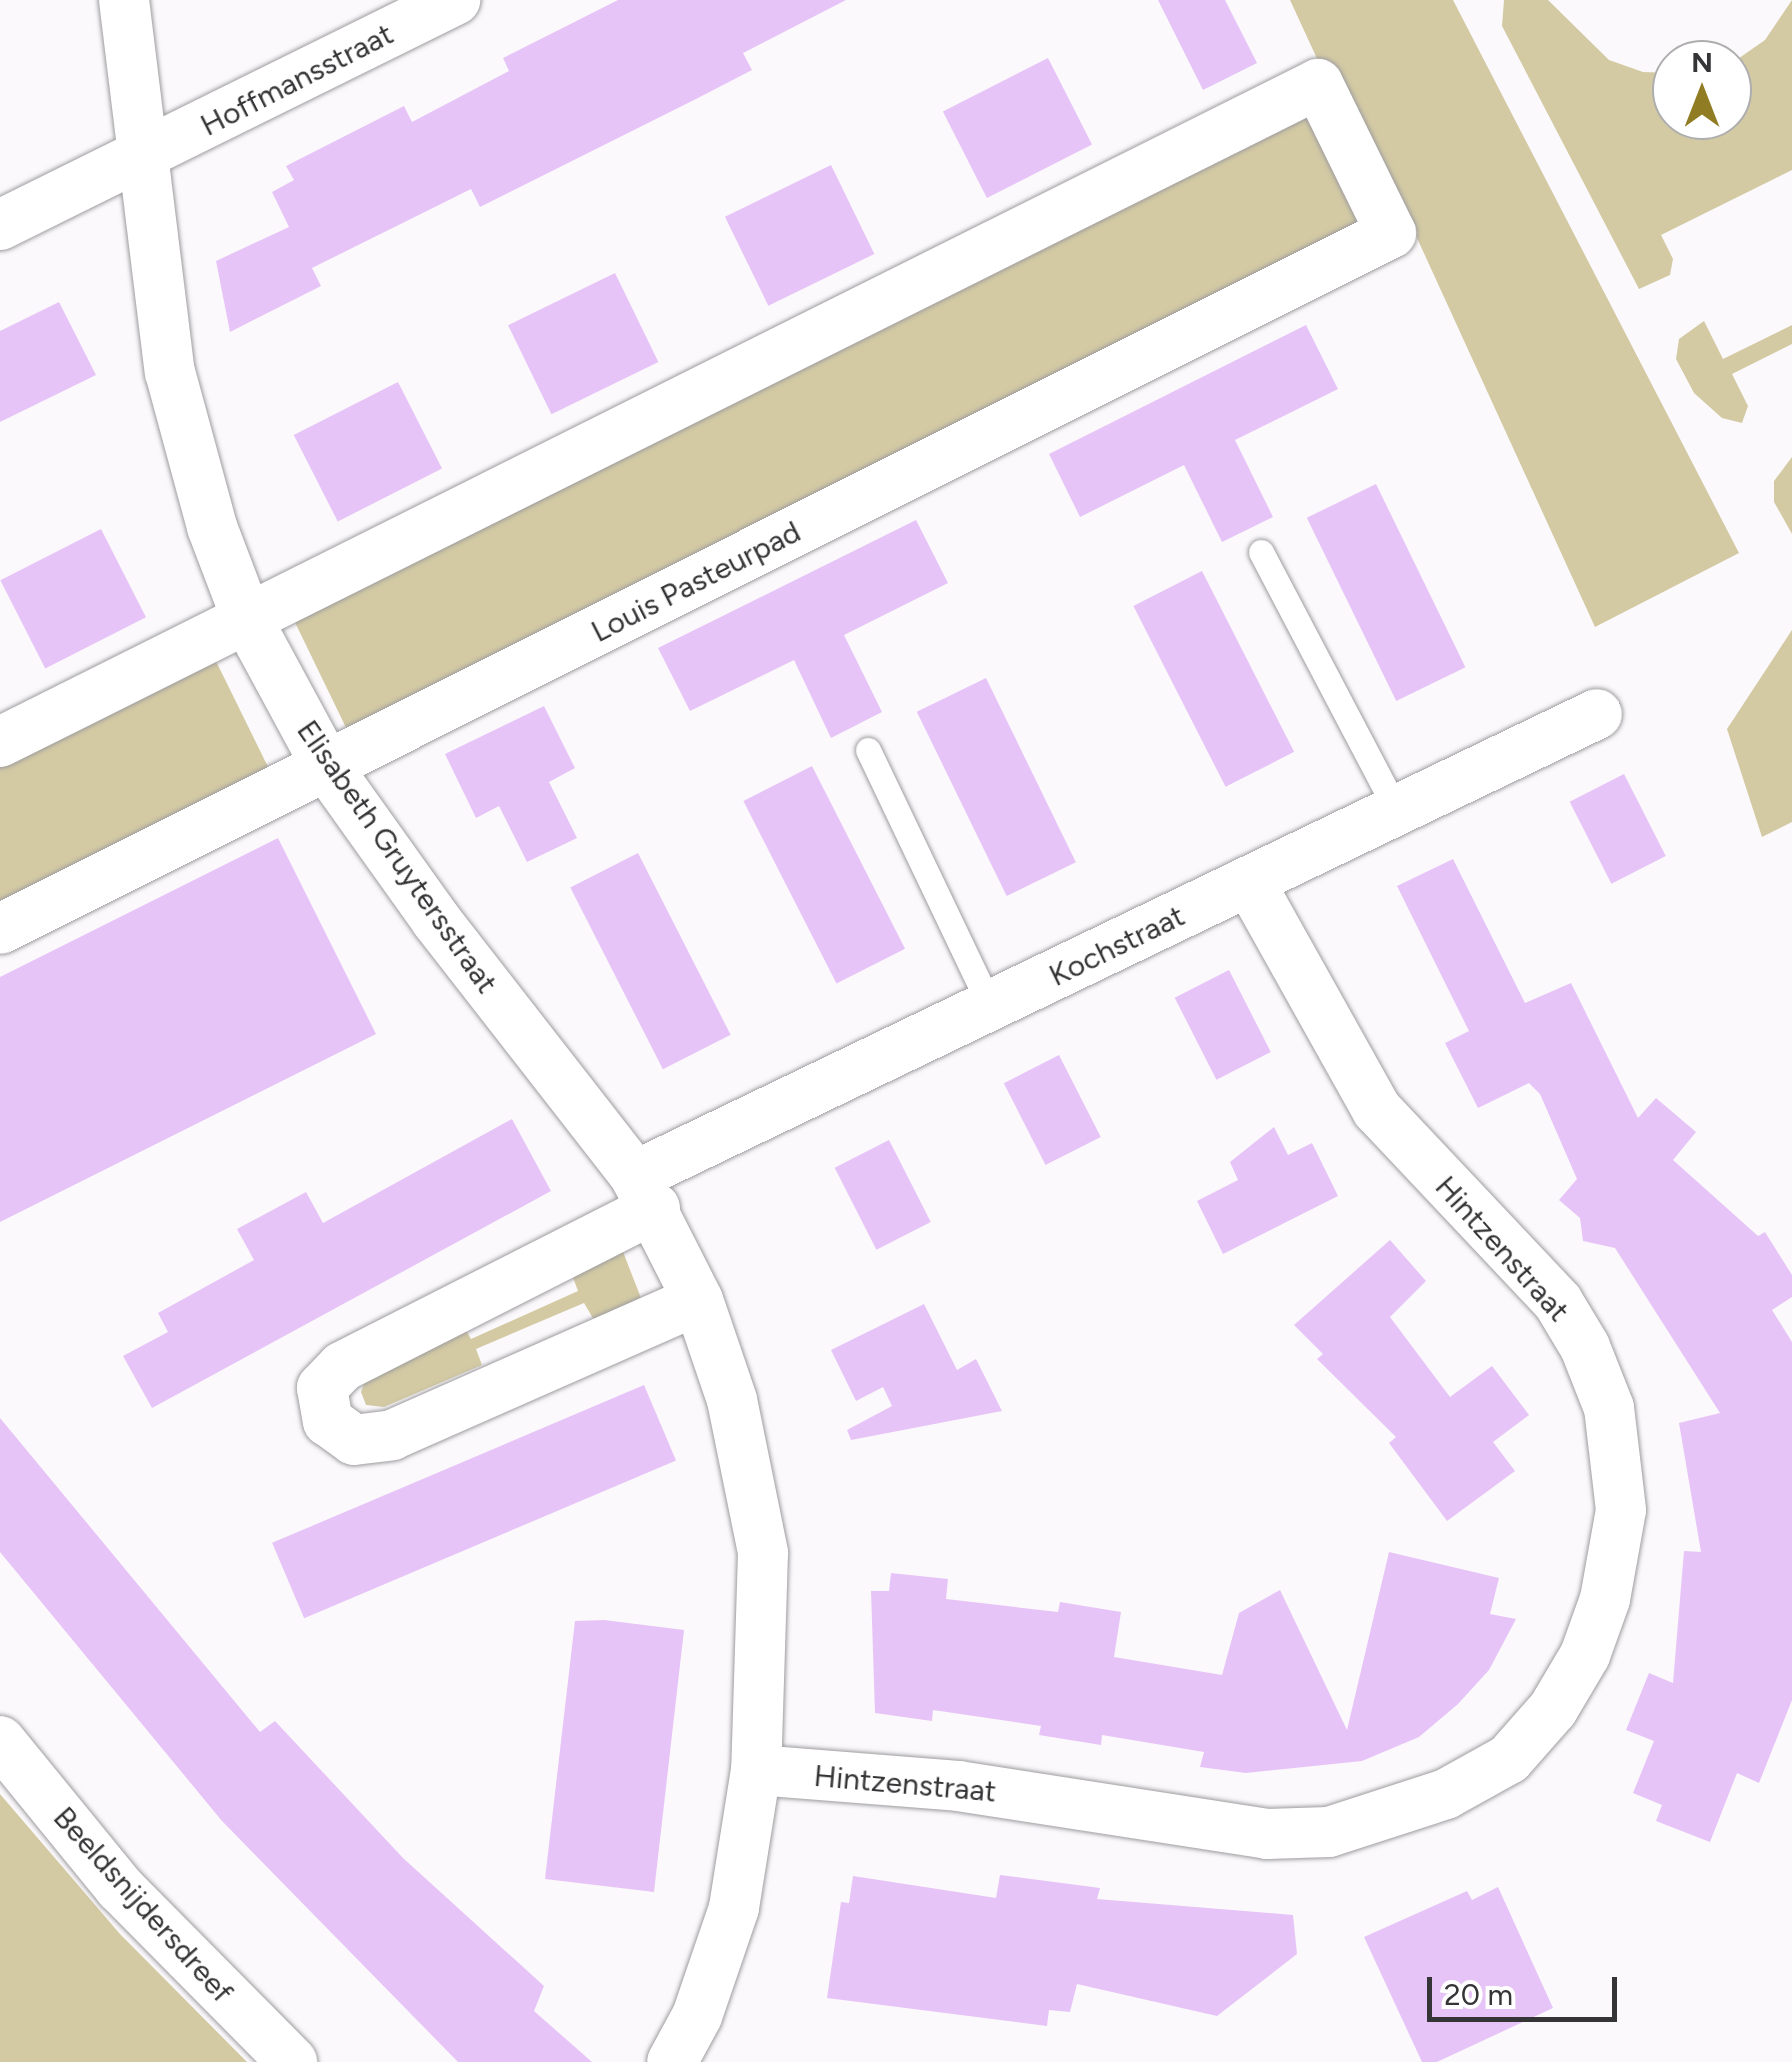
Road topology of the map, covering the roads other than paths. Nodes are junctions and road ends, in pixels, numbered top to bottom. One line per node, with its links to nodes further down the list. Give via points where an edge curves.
1 (124, 0): 3 (street, Elisabeth Gruytersstraat)
2 (455, 0): 3 (street, Hoffmansstraat)
3 (139, 159): 4 (street, Hoffmansstraat); 6 (street, Elisabeth Gruytersstraat, via 170,372 212,528)
4 (0, 225)
5 (1261, 552): 11 (lane)
6 (247, 619): 8 (street); 10 (street, Elisabeth Gruytersstraat); 10 (street, Louis Pasteurpad, via 1318,84 1392,233)
7 (1597, 714): 11 (street, Kochstraat)
8 (0, 742)
9 (868, 750): 14 (lane)
10 (327, 767): 13 (street, Louis Pasteurpad); 15 (street, Elisabeth Gruytersstraat)
11 (1397, 812): 12 (street, Kochstraat)
12 (1249, 881): 14 (street, Kochstraat); 18 (street, Hintzenstraat, via 1378,1110 1558,1302 1585,1347 1609,1408 1622,1510 1605,1599 1585,1655 1552,1709 1509,1758 1446,1794 1329,1832 1267,1834 958,1786)
13 (0, 929)
14 (991, 1008): 15 (street, Kochstraat)
15 (645, 1192): 16 (street, Elisabeth Gruytersstraat); 16 (street, via 342,1367 322,1388 328,1421 354,1440 392,1436)
16 (698, 1300): 18 (street, Elisabeth Gruytersstraat, via 732,1400 763,1553)
17 (0, 1742): 19 (street, Beeldsnijdersdreef, via 120,1888)
18 (756, 1770): 20 (street, Elisabeth Gruytersstraat, via 734,1908 697,2016)
19 (292, 2062)
20 (672, 2062)

